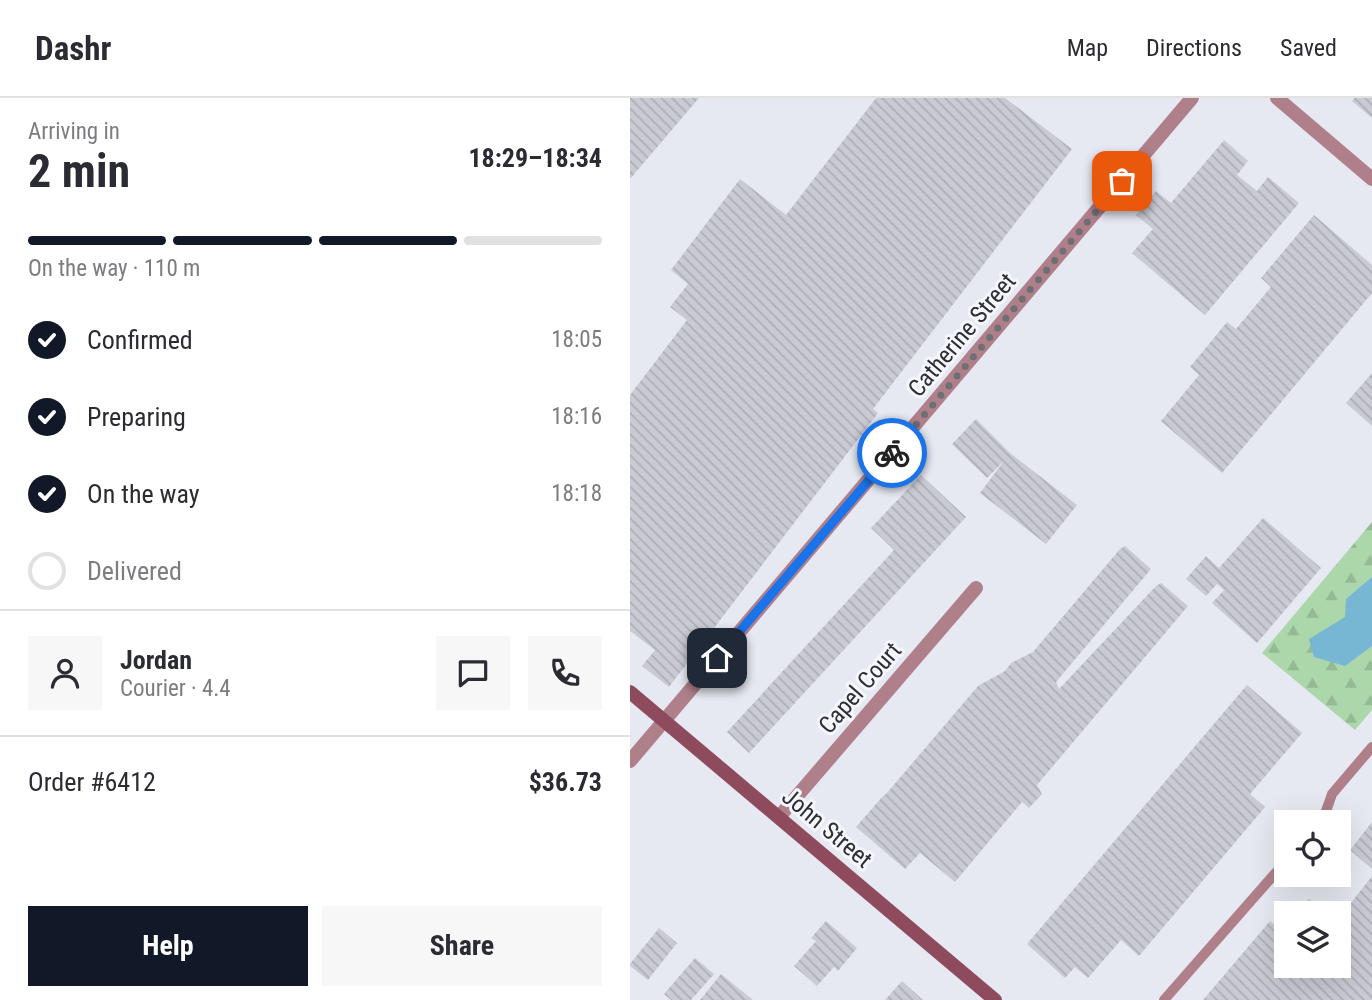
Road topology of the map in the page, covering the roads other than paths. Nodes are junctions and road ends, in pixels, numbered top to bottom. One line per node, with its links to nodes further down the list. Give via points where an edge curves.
1 (1192, 98): 6 (street, Catherine Street)
2 (1277, 98): 3 (street)
3 (1372, 179)
4 (976, 588): 10 (street, Capel Court)
5 (630, 692): 6 (main road, John Street)
6 (664, 720): 8 (street, Catherine Street); 10 (main road, John Street)
7 (1372, 747): 9 (lane, via 1332,794)
8 (630, 761)
9 (1326, 810)
10 (779, 817): 12 (main road, John Street)
11 (1274, 875): 13 (lane)
12 (995, 1000)
13 (1164, 1000)

